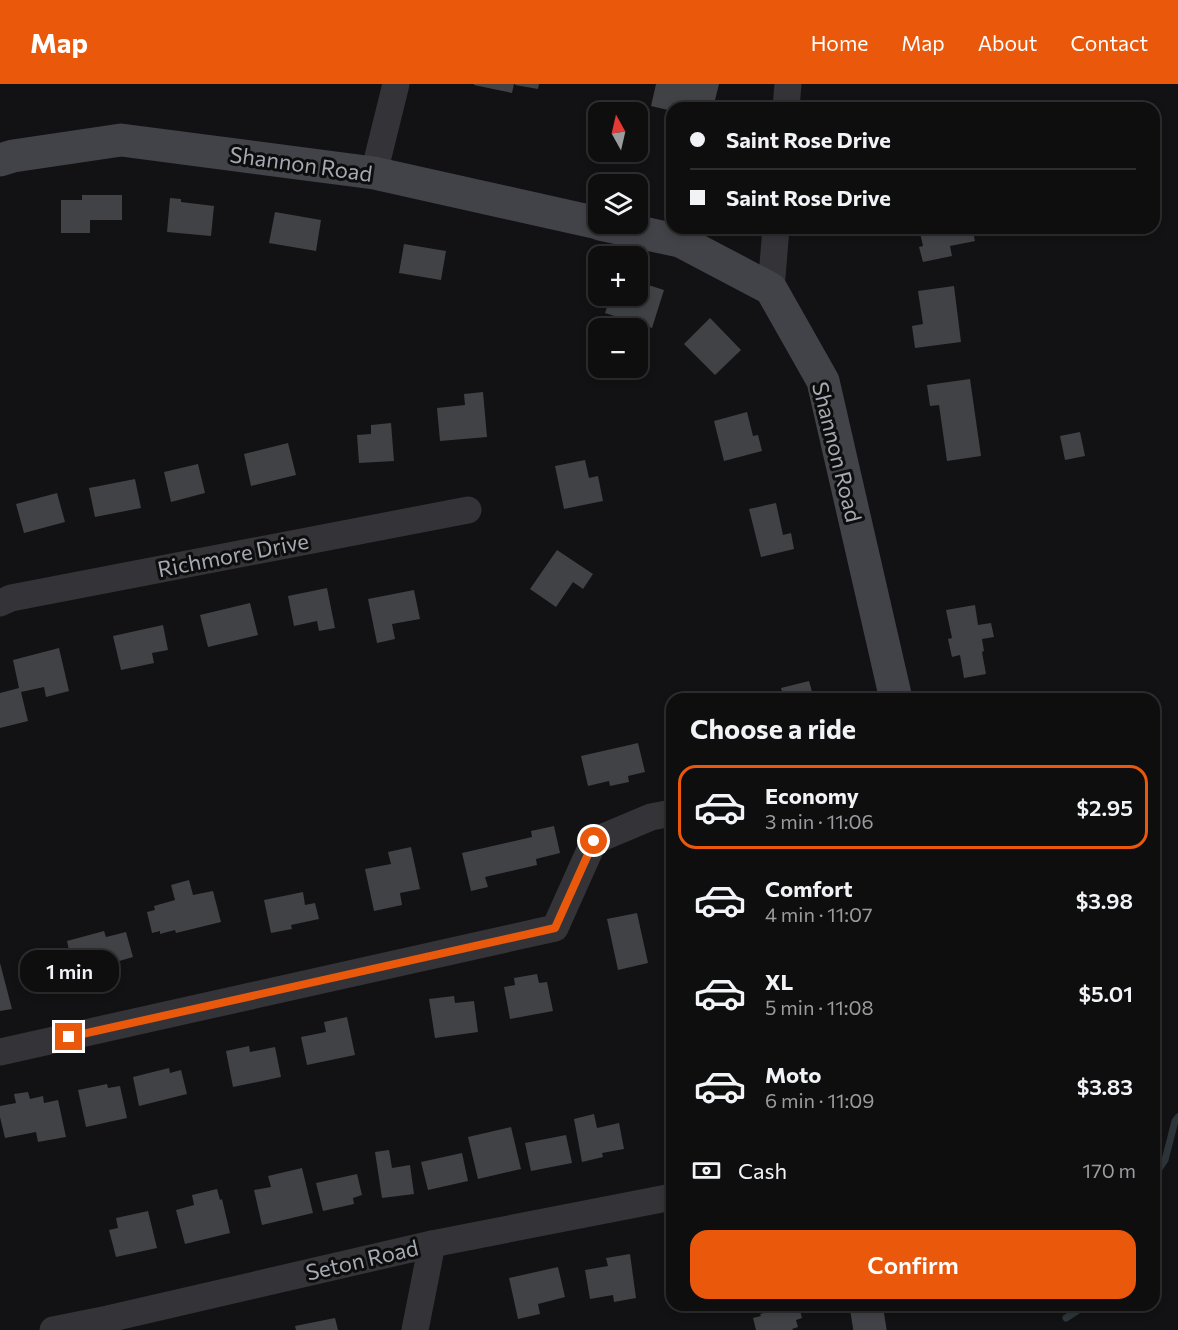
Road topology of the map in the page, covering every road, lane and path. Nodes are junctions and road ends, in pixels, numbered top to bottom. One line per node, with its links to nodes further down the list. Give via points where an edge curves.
1 (396, 84): 5 (street)
2 (788, 84): 3 (street)
3 (786, 102)
4 (0, 160): 5 (street, Shannon Road, via 121,140)
5 (374, 173): 6 (street, Shannon Road)
6 (588, 221)
7 (648, 234): 9 (street, Shannon Road, via 680,241)
8 (776, 234): 9 (street)
9 (771, 289): 12 (street, Shannon Road, via 822,381)
10 (468, 510): 11 (street, Richmore Drive)
11 (0, 603)
12 (895, 693)
13 (666, 814): 14 (street, via 594,841 555,928)
14 (0, 1052)
15 (666, 1198): 16 (street, Seton Road)
16 (432, 1244): 18 (street, Seton Road); 20 (street)
17 (867, 1311): 21 (street)
18 (108, 1325): 19 (street, Seton Road)
19 (53, 1330)
20 (415, 1330)
21 (870, 1330)

